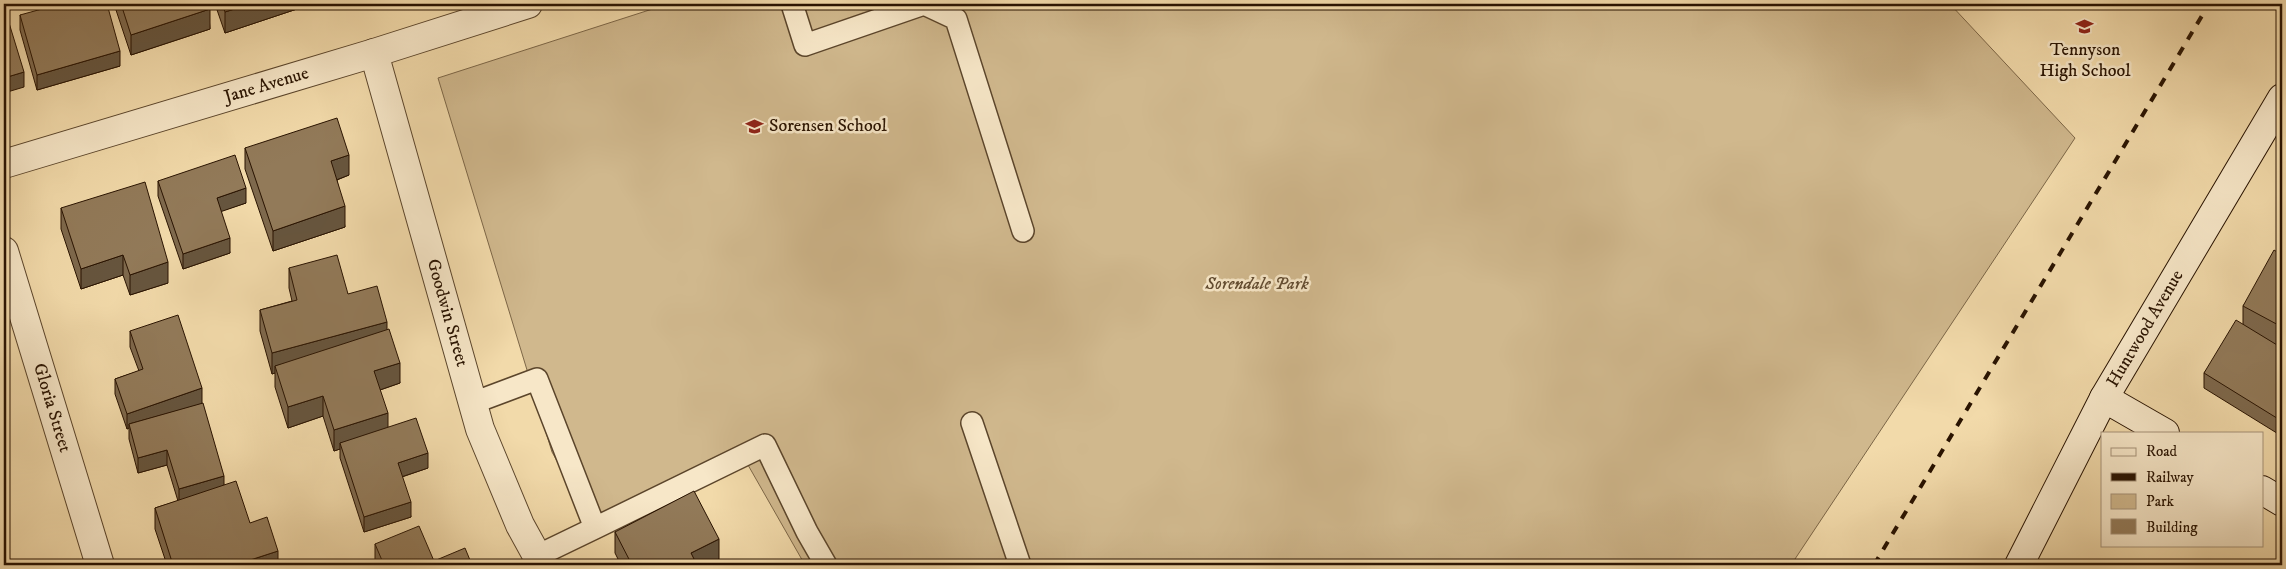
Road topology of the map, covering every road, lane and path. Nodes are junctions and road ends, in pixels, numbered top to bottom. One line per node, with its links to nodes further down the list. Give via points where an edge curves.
1 (528, 4): 3 (street, Jane Avenue)
2 (792, 4): 6 (lane, via 806,45 924,4 956,19)
3 (374, 53): 5 (street, Jane Avenue); 9 (street, Goodwin Street)
4 (2282, 98): 8 (street, Huntwood Avenue)
5 (4, 164)
6 (1023, 231)
7 (4, 251): 16 (street, Gloria Street)
8 (2104, 398): 11 (street); 19 (street, Huntwood Avenue)
9 (473, 403): 14 (lane, via 537,379); 15 (street, Goodwin Street, via 480,429 520,525)
10 (972, 424): 18 (lane)
11 (2163, 432)
12 (2264, 491): 13 (street)
13 (2282, 502)
14 (595, 528): 15 (lane); 17 (lane, via 764,445)
15 (540, 561)
16 (100, 565)
17 (826, 565)
18 (1020, 565)
19 (2018, 565)

